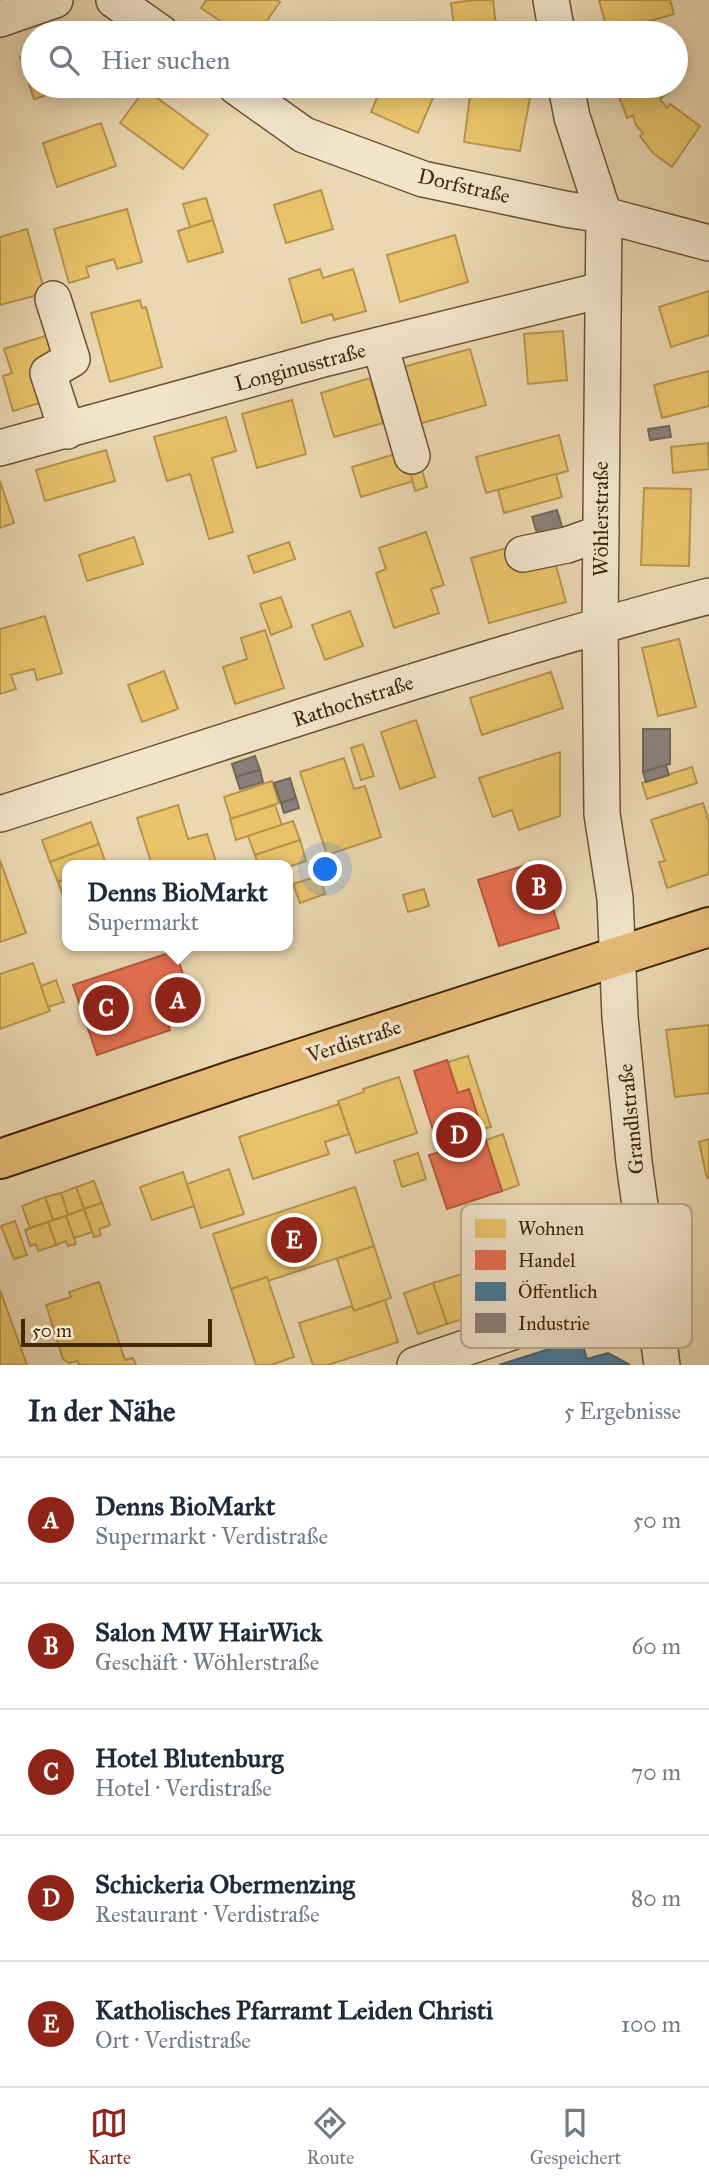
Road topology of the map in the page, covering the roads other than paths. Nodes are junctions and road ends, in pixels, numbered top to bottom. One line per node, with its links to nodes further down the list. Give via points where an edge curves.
1 (55, 0): 4 (street)
2 (114, 0): 5 (street)
3 (551, 0): 6 (street)
4 (0, 19)
5 (144, 21)
6 (555, 21)
7 (252, 98): 9 (street, Dorfstraße, via 304,135 424,178)
8 (568, 98): 9 (street, Wöhlerstraße)
9 (604, 215): 10 (street, Dorfstraße); 11 (street, Wöhlerstraße)
10 (709, 243)
11 (602, 289): 13 (street, Longinusstraße); 17 (street, Wöhlerstraße)
12 (53, 299): 14 (street, via 72,359 48,373)
13 (380, 345): 14 (street, Longinusstraße); 16 (street)
14 (67, 431): 15 (street, Longinusstraße)
15 (0, 448)
16 (412, 456)
17 (601, 533): 18 (street); 20 (street, Wöhlerstraße)
18 (523, 554)
19 (709, 596): 20 (street, Rathochstraße)
20 (600, 624): 21 (street, Rathochstraße); 23 (street, Wöhlerstraße, via 602,814 615,898)
21 (0, 814)
22 (709, 927): 23 (main road, Verdistraße)
23 (618, 956): 24 (main road, Verdistraße); 25 (street, Grandlstraße)
24 (0, 1159)
25 (640, 1204)
26 (465, 1348): 27 (street)
27 (415, 1365)

